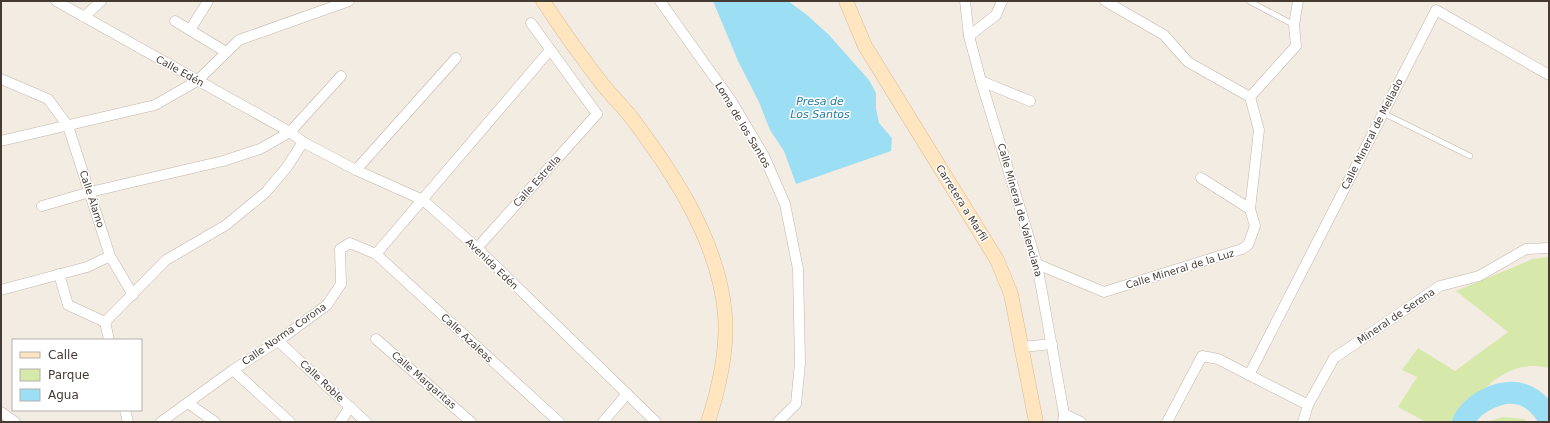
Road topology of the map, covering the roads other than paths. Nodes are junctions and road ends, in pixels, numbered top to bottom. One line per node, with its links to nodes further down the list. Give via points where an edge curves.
1 (56, 1): 13 (street, Calle Edén)
2 (101, 1): 13 (street)
3 (208, 1): 17 (street)
4 (349, 1): 20 (street, via 239,40)
5 (543, 1): 75 (street, via 604,87 630,116 662,162 692,212 707,244 718,277 725,315 724,354)
6 (660, 1): 76 (street, Loma de los Santos, via 732,102 764,156 785,204 798,269 800,363 796,404)
7 (846, 1): 54 (street, Carretera a Marfil, via 865,46 997,260 1011,294)
8 (965, 1): 18 (street, Calle Mineral de Valenciana)
9 (1002, 1): 18 (street, via 996,15)
10 (1105, 1): 27 (street, via 1164,35 1188,62)
11 (1249, 1): 16 (lane)
12 (1298, 1): 16 (street)
13 (84, 17): 25 (street, Calle Edén)
14 (175, 21): 17 (street)
15 (531, 23): 19 (street)
16 (1294, 25): 27 (street, via 1296,46)
17 (190, 30): 20 (street)
18 (969, 36): 26 (street, Calle Mineral de Valenciana)
19 (550, 50): 38 (street); 41 (street, Calle Estrella, via 597,114)
20 (226, 52): 25 (street)
21 (456, 58): 35 (street)
22 (341, 76): 31 (street)
23 (1549, 76): 29 (street, Calle Mineral de Mellado, via 1436,10)
24 (1, 79): 30 (street, Calle Álamo, via 48,99)
25 (197, 81): 30 (street, via 155,105); 31 (street, Calle Edén)
26 (981, 81): 28 (street); 45 (street, Calle Mineral de Valenciana)
27 (1250, 97): 40 (street, Calle Mineral de la Luz, via 1259,130)
28 (1030, 101)
29 (1383, 113): 34 (lane); 56 (street, Calle Mineral de Mellado)
30 (68, 126): 32 (street); 37 (street, Calle Álamo)
31 (290, 132): 33 (street, Calle Edén); 37 (street, via 260,149 223,161)
32 (1, 141)
33 (303, 142): 35 (street, Avenida Edén); 48 (street, via 287,167 266,192 226,225 166,260)
34 (1470, 156)
35 (356, 170): 38 (street, Avenida Edén)
36 (1201, 178): 40 (street)
37 (90, 192): 39 (street); 44 (street, Calle Álamo)
38 (423, 200): 41 (street, Avenida Edén); 43 (street)
39 (42, 206)
40 (1250, 209): 45 (street, Calle Mineral de la Luz, via 1255,226 1248,245 1242,249 1104,292)
41 (477, 248): 57 (street, Avenida Edén)
42 (1549, 248): 59 (street, Mineral de Serena, via 1526,249 1480,276 1440,286 1334,358)
43 (376, 254): 52 (street, Calle Norma Corona, via 350,243 340,249 341,284 331,300); 72 (street, Calle Azaleas)
44 (110, 256): 46 (street, via 86,267); 48 (street, Calle Álamo)
45 (1037, 264): 53 (street, Calle Mineral de Valenciana)
46 (59, 274): 47 (street); 49 (street, via 68,304)
47 (1, 290)
48 (133, 295): 49 (street)
49 (105, 322): 50 (street)
50 (109, 339)
51 (376, 339): 71 (street, Calle Margaritas)
52 (278, 341): 55 (street, Calle Norma Corona); 60 (street, Calle Roble)
53 (1052, 344): 54 (street); 63 (street, Calle Mineral de Valenciana)
54 (1022, 347): 77 (street, Carretera a Marfil)
55 (233, 370): 58 (street, Calle Norma Corona); 68 (street)
56 (1249, 375): 59 (street); 79 (street, via 1218,359 1202,356)
57 (626, 394): 73 (street); 74 (street, Avenida Edén)
58 (188, 403): 66 (street, Calle Norma Corona); 67 (street)
59 (1308, 405): 80 (street, Mineral de Serena)
60 (350, 407): 69 (street); 70 (street, Calle Roble)
61 (125, 411): 65 (street)
62 (1, 412): 64 (street)
63 (1064, 418): 78 (street)
64 (15, 422)
65 (128, 422)
66 (161, 422)
67 (216, 422)
68 (290, 422)
69 (340, 422)
70 (366, 422)
71 (471, 422)
72 (559, 422)
73 (603, 422)
74 (656, 422)
75 (708, 422)
76 (779, 422)
77 (1036, 422)
78 (1081, 422)
79 (1167, 422)
80 (1304, 422)

